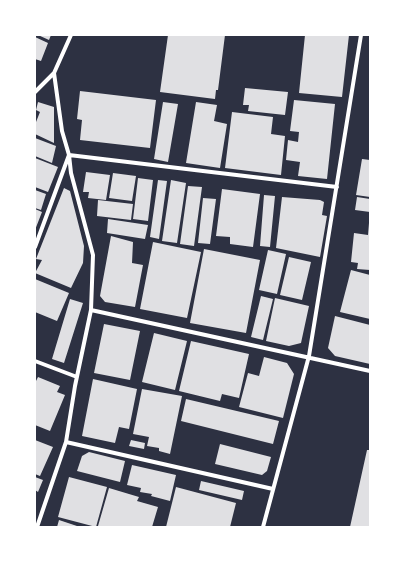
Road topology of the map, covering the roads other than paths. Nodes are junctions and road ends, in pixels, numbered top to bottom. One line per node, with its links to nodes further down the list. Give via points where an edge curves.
1 (71, 35): 3 (street)
2 (361, 35): 6 (street)
3 (54, 73): 4 (street); 5 (street, via 62,131)
4 (35, 92)
5 (70, 155): 6 (street); 7 (street); 8 (street, via 72,173 93,255)
6 (337, 187): 9 (street)
7 (35, 247)
8 (91, 310): 9 (street); 12 (street)
9 (309, 356): 11 (street); 14 (street)
10 (35, 361): 12 (street)
11 (370, 371)
12 (77, 377): 13 (street)
13 (66, 442): 14 (street); 15 (street)
14 (273, 489): 16 (street)
15 (37, 527)
16 (263, 527)

